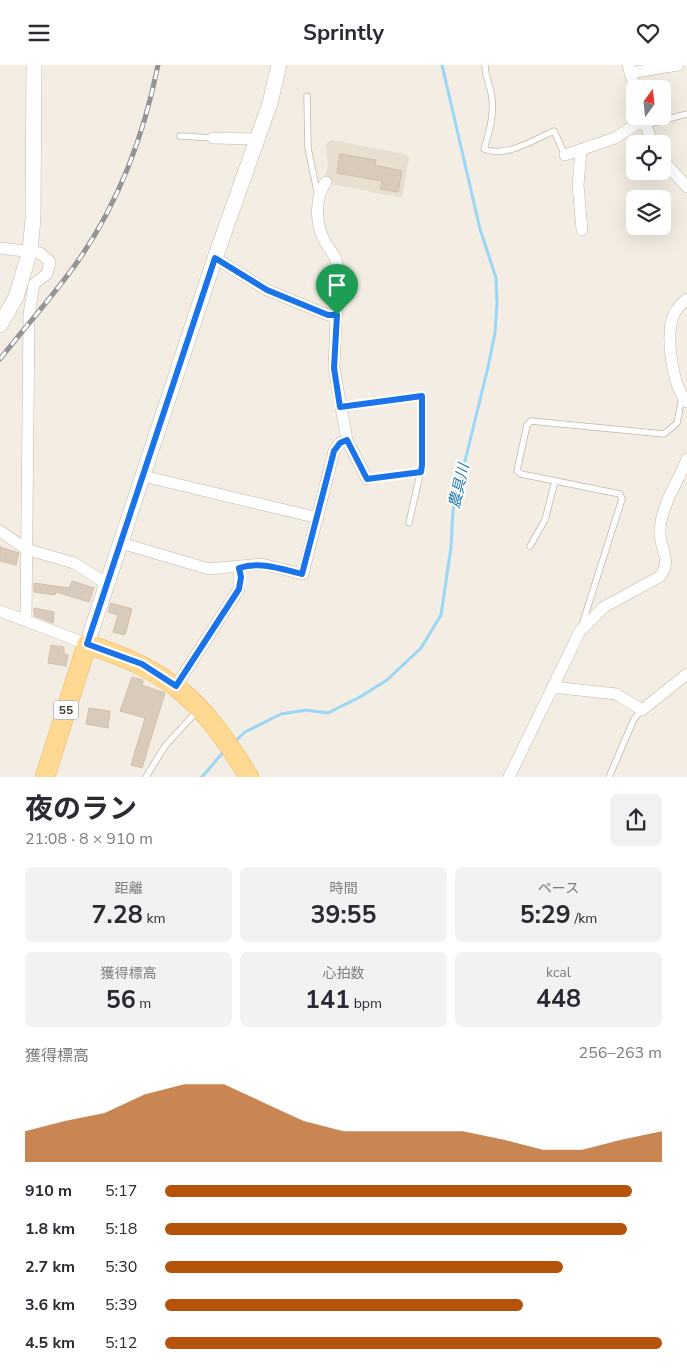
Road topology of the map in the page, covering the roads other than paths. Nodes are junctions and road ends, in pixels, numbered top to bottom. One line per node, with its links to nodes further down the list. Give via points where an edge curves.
1 (34, 65): 21 (street)
2 (279, 65): 12 (street)
3 (485, 65): 14 (lane, via 493,100 484,149 497,153 554,131)
4 (678, 65): 5 (street)
5 (629, 69)
6 (307, 96): 18 (lane, via 308,148)
7 (687, 113): 8 (lane)
8 (671, 118)
9 (633, 125): 13 (street, via 616,138)
10 (180, 136): 11 (lane)
11 (213, 138): 12 (street)
12 (257, 139): 22 (street)
13 (582, 151): 14 (street); 19 (street, via 578,185)
14 (565, 155)
15 (671, 169): 17 (street)
16 (326, 182): 18 (street)
17 (687, 187)
18 (318, 196): 24 (street, via 322,233 338,262)
19 (582, 230)
20 (0, 248): 21 (street)
21 (30, 251): 25 (street, via 16,297); 39 (street, via 45,256 50,262 47,274 34,284 30,299)
22 (215, 258): 24 (street, via 267,290 328,315); 31 (street)
23 (687, 299): 26 (street, via 675,311 671,332 674,377)
24 (337, 315): 27 (street, via 334,368)
25 (0, 325)
26 (685, 399): 33 (lane, via 677,423 664,434 531,421 527,425 517,471)
27 (340, 407): 28 (street); 30 (lane, via 422,396)
28 (347, 440): 32 (street); 34 (street, via 334,451)
29 (687, 459): 44 (street, via 663,514 660,537 666,560 664,572 604,607)
30 (421, 472): 32 (lane); 35 (lane)
31 (143, 476): 34 (street); 37 (street)
32 (367, 479)
33 (555, 481): 38 (lane, via 545,520); 44 (lane, via 620,494 622,499)
34 (318, 518): 40 (street, via 302,574 261,564)
35 (409, 523)
36 (0, 531): 39 (street)
37 (121, 543): 40 (street, via 192,566); 41 (street)
38 (530, 547)
39 (26, 549): 41 (street, via 74,563); 43 (street)
40 (239, 568): 47 (street, via 239,589)
41 (107, 584): 45 (street)
42 (0, 611): 43 (street)
43 (26, 621): 45 (street)
44 (580, 631): 48 (street)
45 (87, 644): 47 (main road, via 142,664); 51 (main road, 55)
46 (687, 674): 50 (street)
47 (176, 686): 49 (main road)
48 (552, 687): 50 (street, via 616,694); 54 (street)
49 (200, 708): 52 (lane, via 165,746); 53 (main road, via 222,734)
50 (642, 709): 55 (lane, via 634,719)
51 (45, 777)
52 (146, 777)
53 (249, 777)
54 (509, 777)
55 (609, 777)

